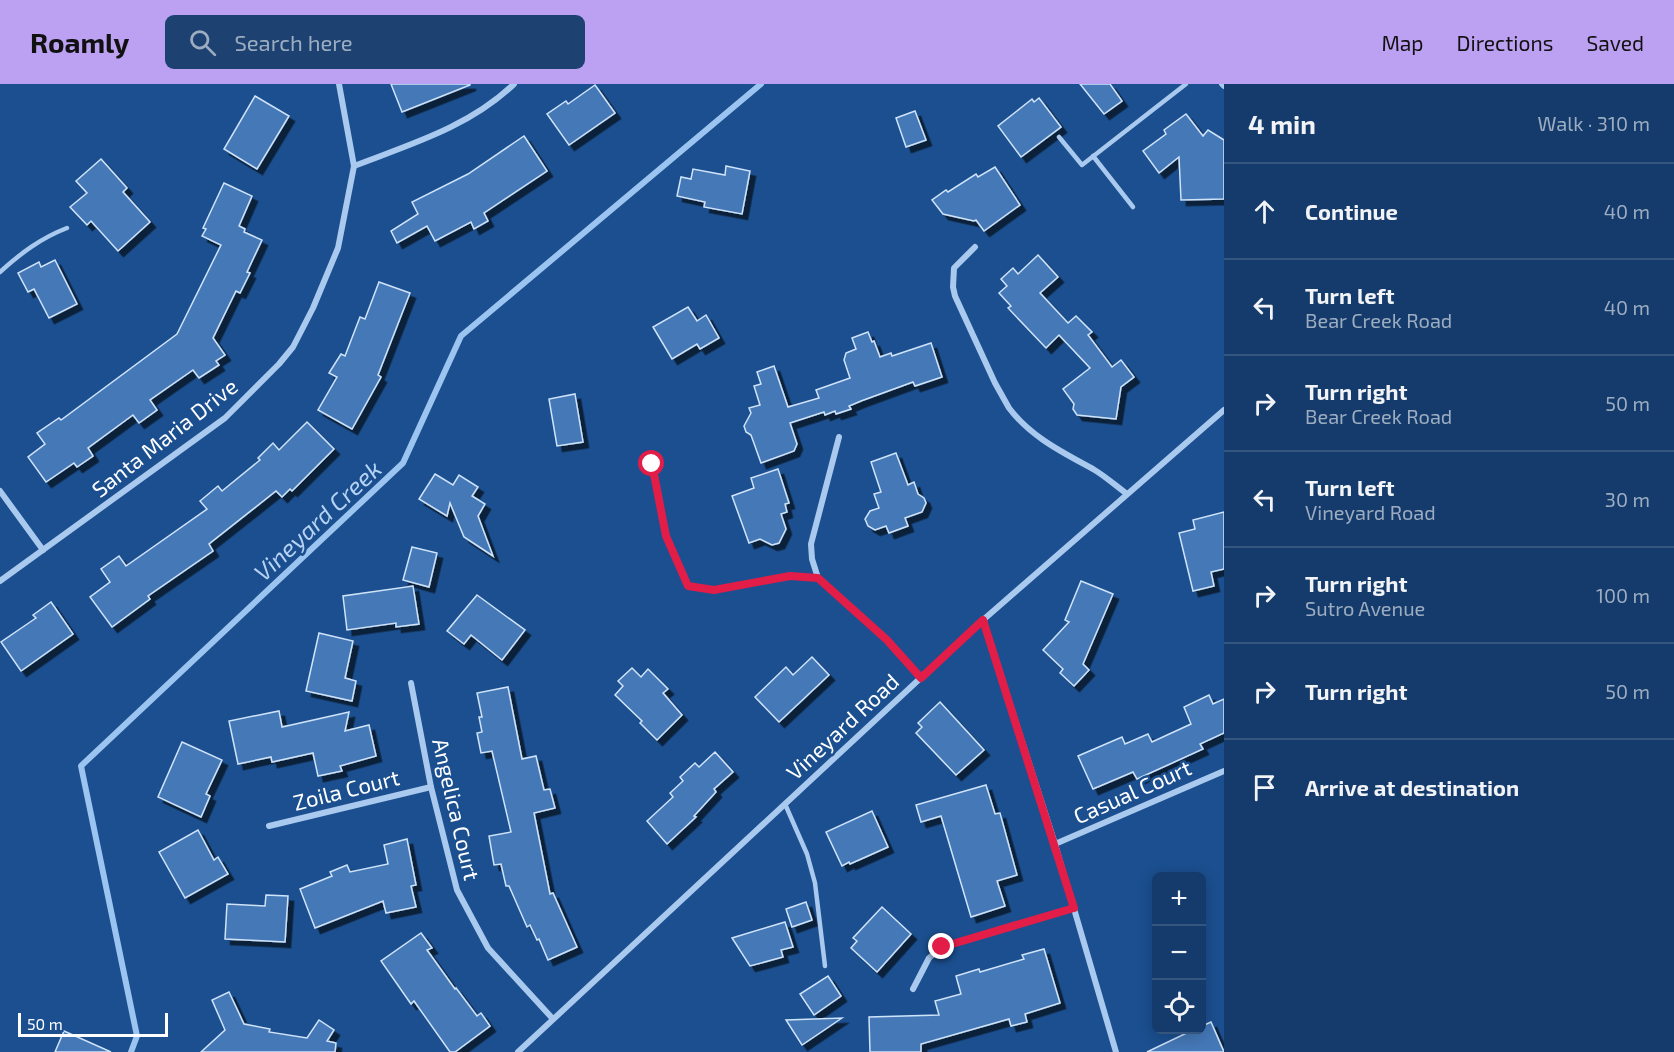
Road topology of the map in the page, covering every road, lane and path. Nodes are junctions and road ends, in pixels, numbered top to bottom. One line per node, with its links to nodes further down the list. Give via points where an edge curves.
1 (339, 84): 6 (street, Santa Maria Drive)
2 (514, 84): 6 (street, via 464,122)
3 (1186, 84): 5 (lane)
4 (1059, 137): 5 (lane, via 1082,165)
5 (1093, 156): 7 (lane)
6 (354, 166): 16 (street, Santa Maria Drive, via 338,248 303,329 279,364 225,418)
7 (1133, 207)
8 (67, 228): 10 (lane, via 22,252)
9 (975, 247): 15 (street, via 954,268 953,287 1009,408 1044,442 1095,470)
10 (0, 272)
11 (1224, 410): 15 (street, Vineyard Road)
12 (840, 437): 17 (street, via 811,544)
13 (652, 464): 19 (lane, via 666,536)
14 (0, 491): 16 (street)
15 (1127, 495): 20 (street, Vineyard Road)
16 (43, 550): 18 (street, Santa Maria Drive)
17 (818, 578): 19 (street, via 790,576 714,590); 21 (street, via 887,640)
18 (0, 581)
19 (688, 586)
20 (983, 620): 21 (street, Vineyard Road); 27 (street)
21 (921, 678): 25 (street, Vineyard Road)
22 (411, 683): 24 (street, Angelica Court)
23 (1224, 771): 27 (street, Casual Court)
24 (430, 787): 26 (street, Zoila Court); 31 (street, Angelica Court, via 457,890 488,948)
25 (785, 804): 29 (lane, via 815,883); 31 (street, Vineyard Road)
26 (269, 826)
27 (1055, 844): 28 (street)
28 (1074, 908): 30 (street, via 942,947 929,958); 33 (street)
29 (825, 966)
30 (913, 989)
31 (554, 1019): 32 (street, Vineyard Road)
32 (518, 1052)
33 (1116, 1052)

